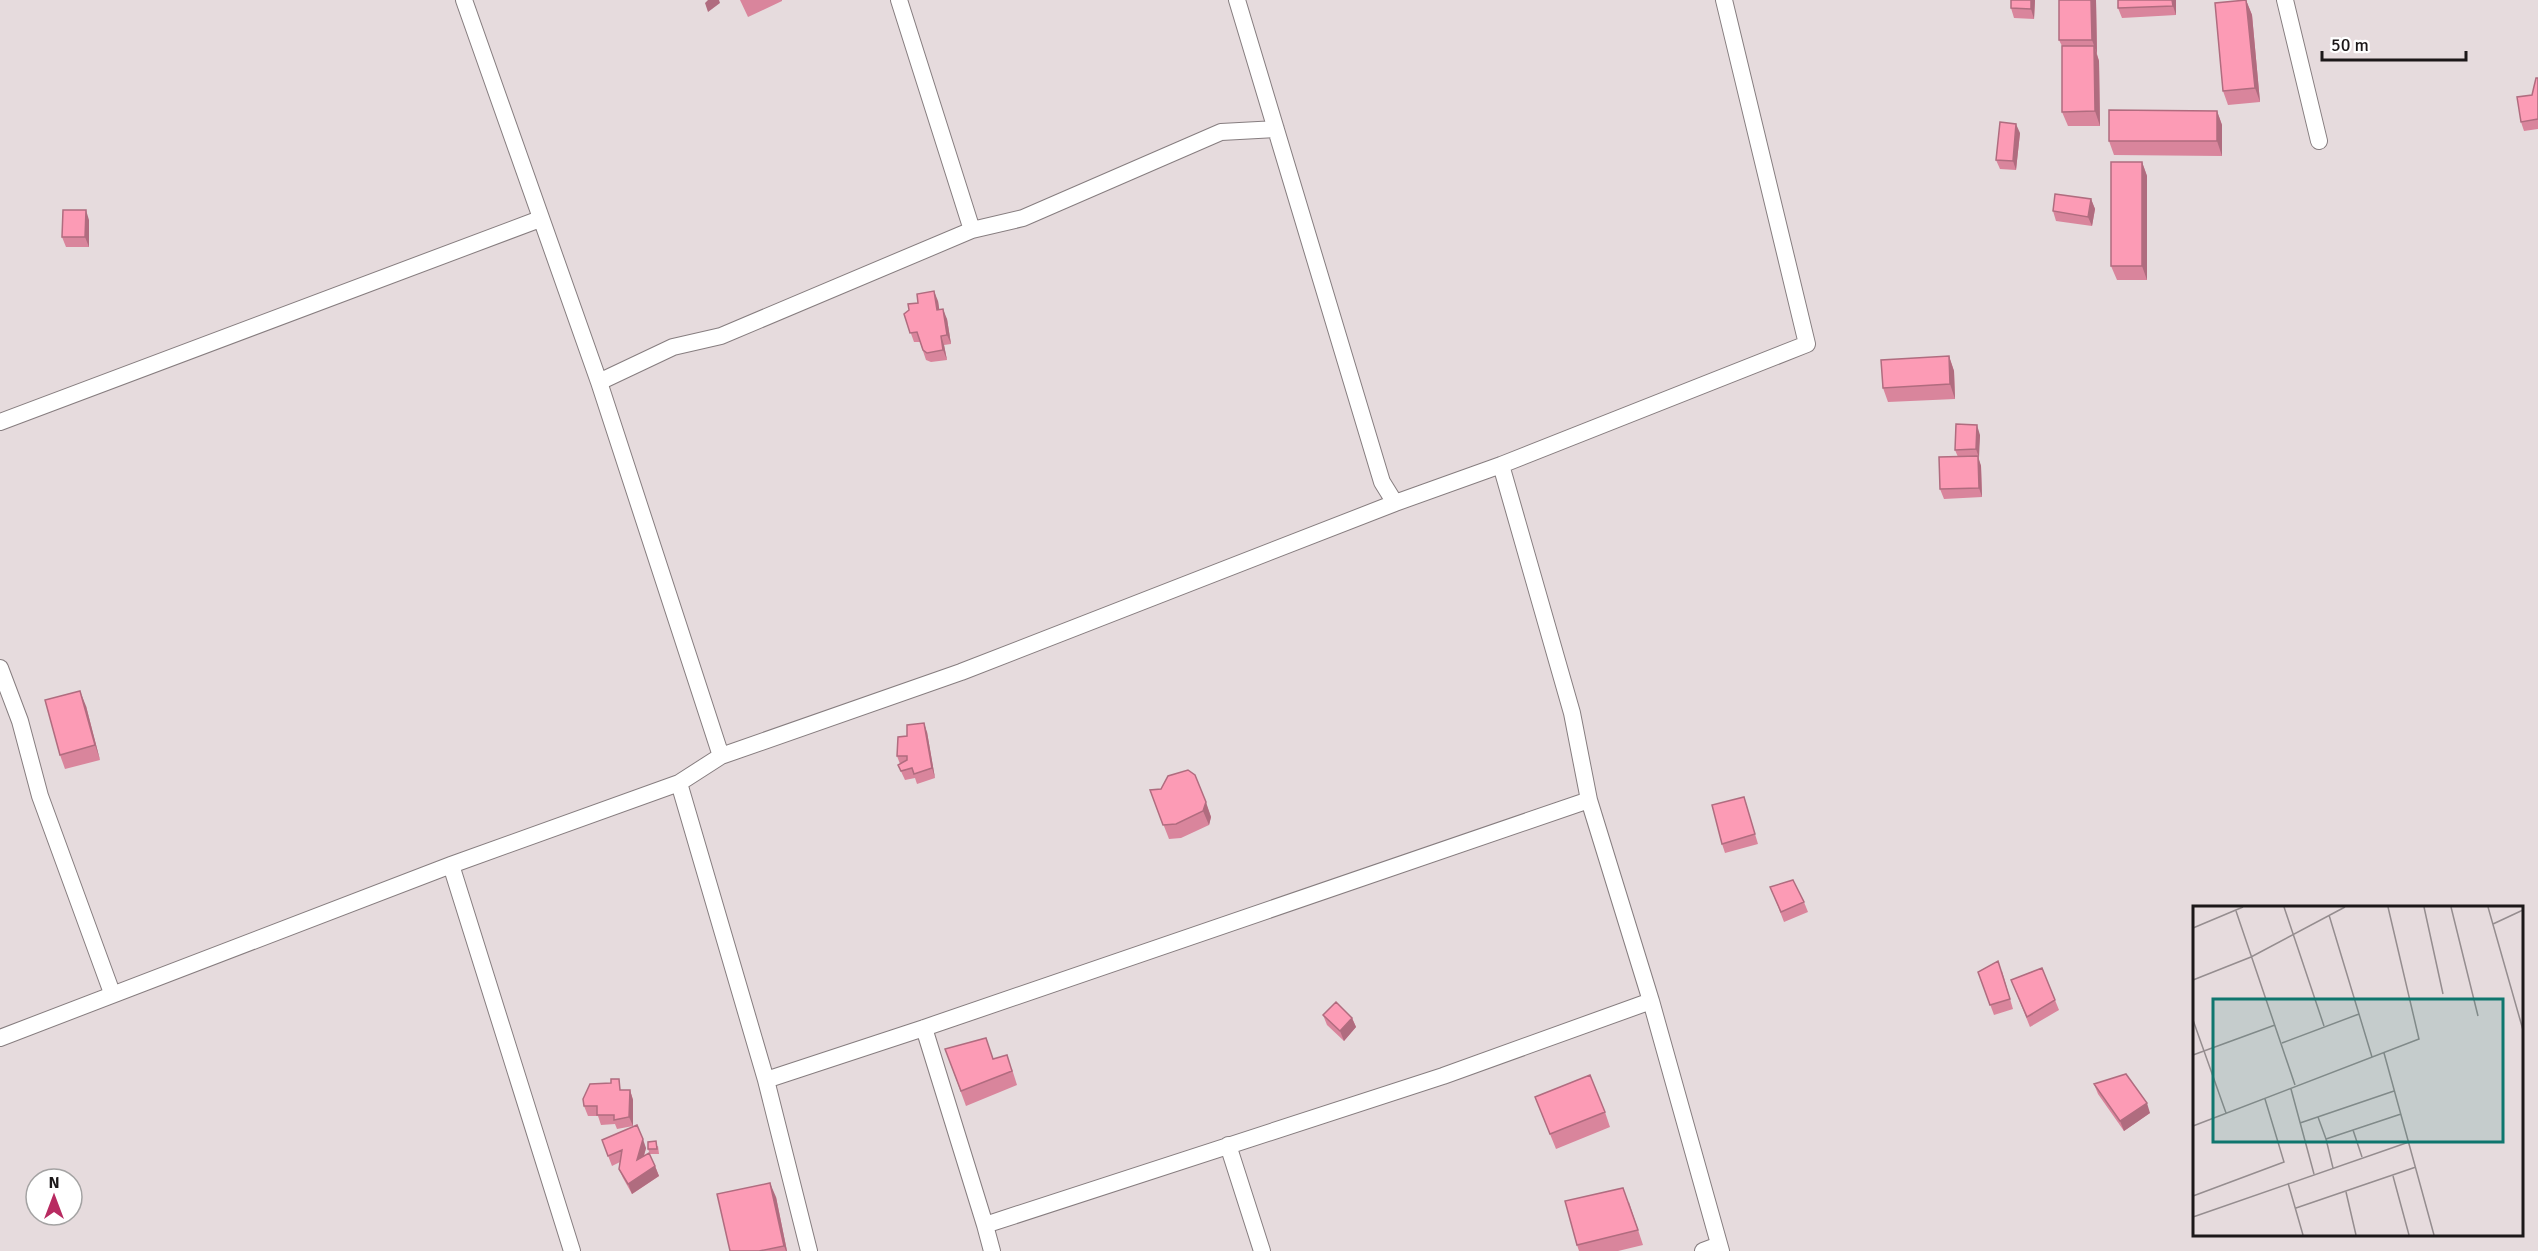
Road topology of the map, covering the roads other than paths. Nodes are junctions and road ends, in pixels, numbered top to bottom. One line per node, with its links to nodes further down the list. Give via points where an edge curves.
1 (464, 0): 8 (street)
2 (899, 0): 9 (street)
3 (1237, 0): 6 (street)
4 (1724, 0): 12 (street, via 1807,344)
5 (2285, 0): 7 (street)
6 (1276, 129): 9 (street, via 1221,132 1023,218); 13 (street, via 1382,482)
7 (2319, 141)
8 (540, 219): 10 (street); 11 (street)
9 (972, 230): 10 (street, via 721,336 673,348)
10 (599, 382): 15 (street)
11 (0, 422)
12 (1501, 465): 13 (street); 17 (street, via 1572,713)
13 (1395, 503): 15 (street, via 961,672)
14 (0, 668): 19 (street, via 20,721 40,796)
15 (721, 756): 16 (street)
16 (680, 783): 18 (street); 23 (street)
17 (1589, 800): 20 (street); 21 (street)
18 (451, 865): 19 (street); 27 (street)
19 (112, 993): 22 (street)
20 (1650, 1001): 24 (street, via 1443,1076); 26 (street)
21 (924, 1028): 23 (street); 25 (street)
22 (0, 1038)
23 (766, 1080): 28 (street)
24 (1228, 1145): 25 (street); 30 (street)
25 (986, 1225): 29 (street)
26 (1720, 1248): 31 (street)
27 (572, 1251)
28 (809, 1251)
29 (992, 1251)
30 (1262, 1251)
31 (1703, 1251)

